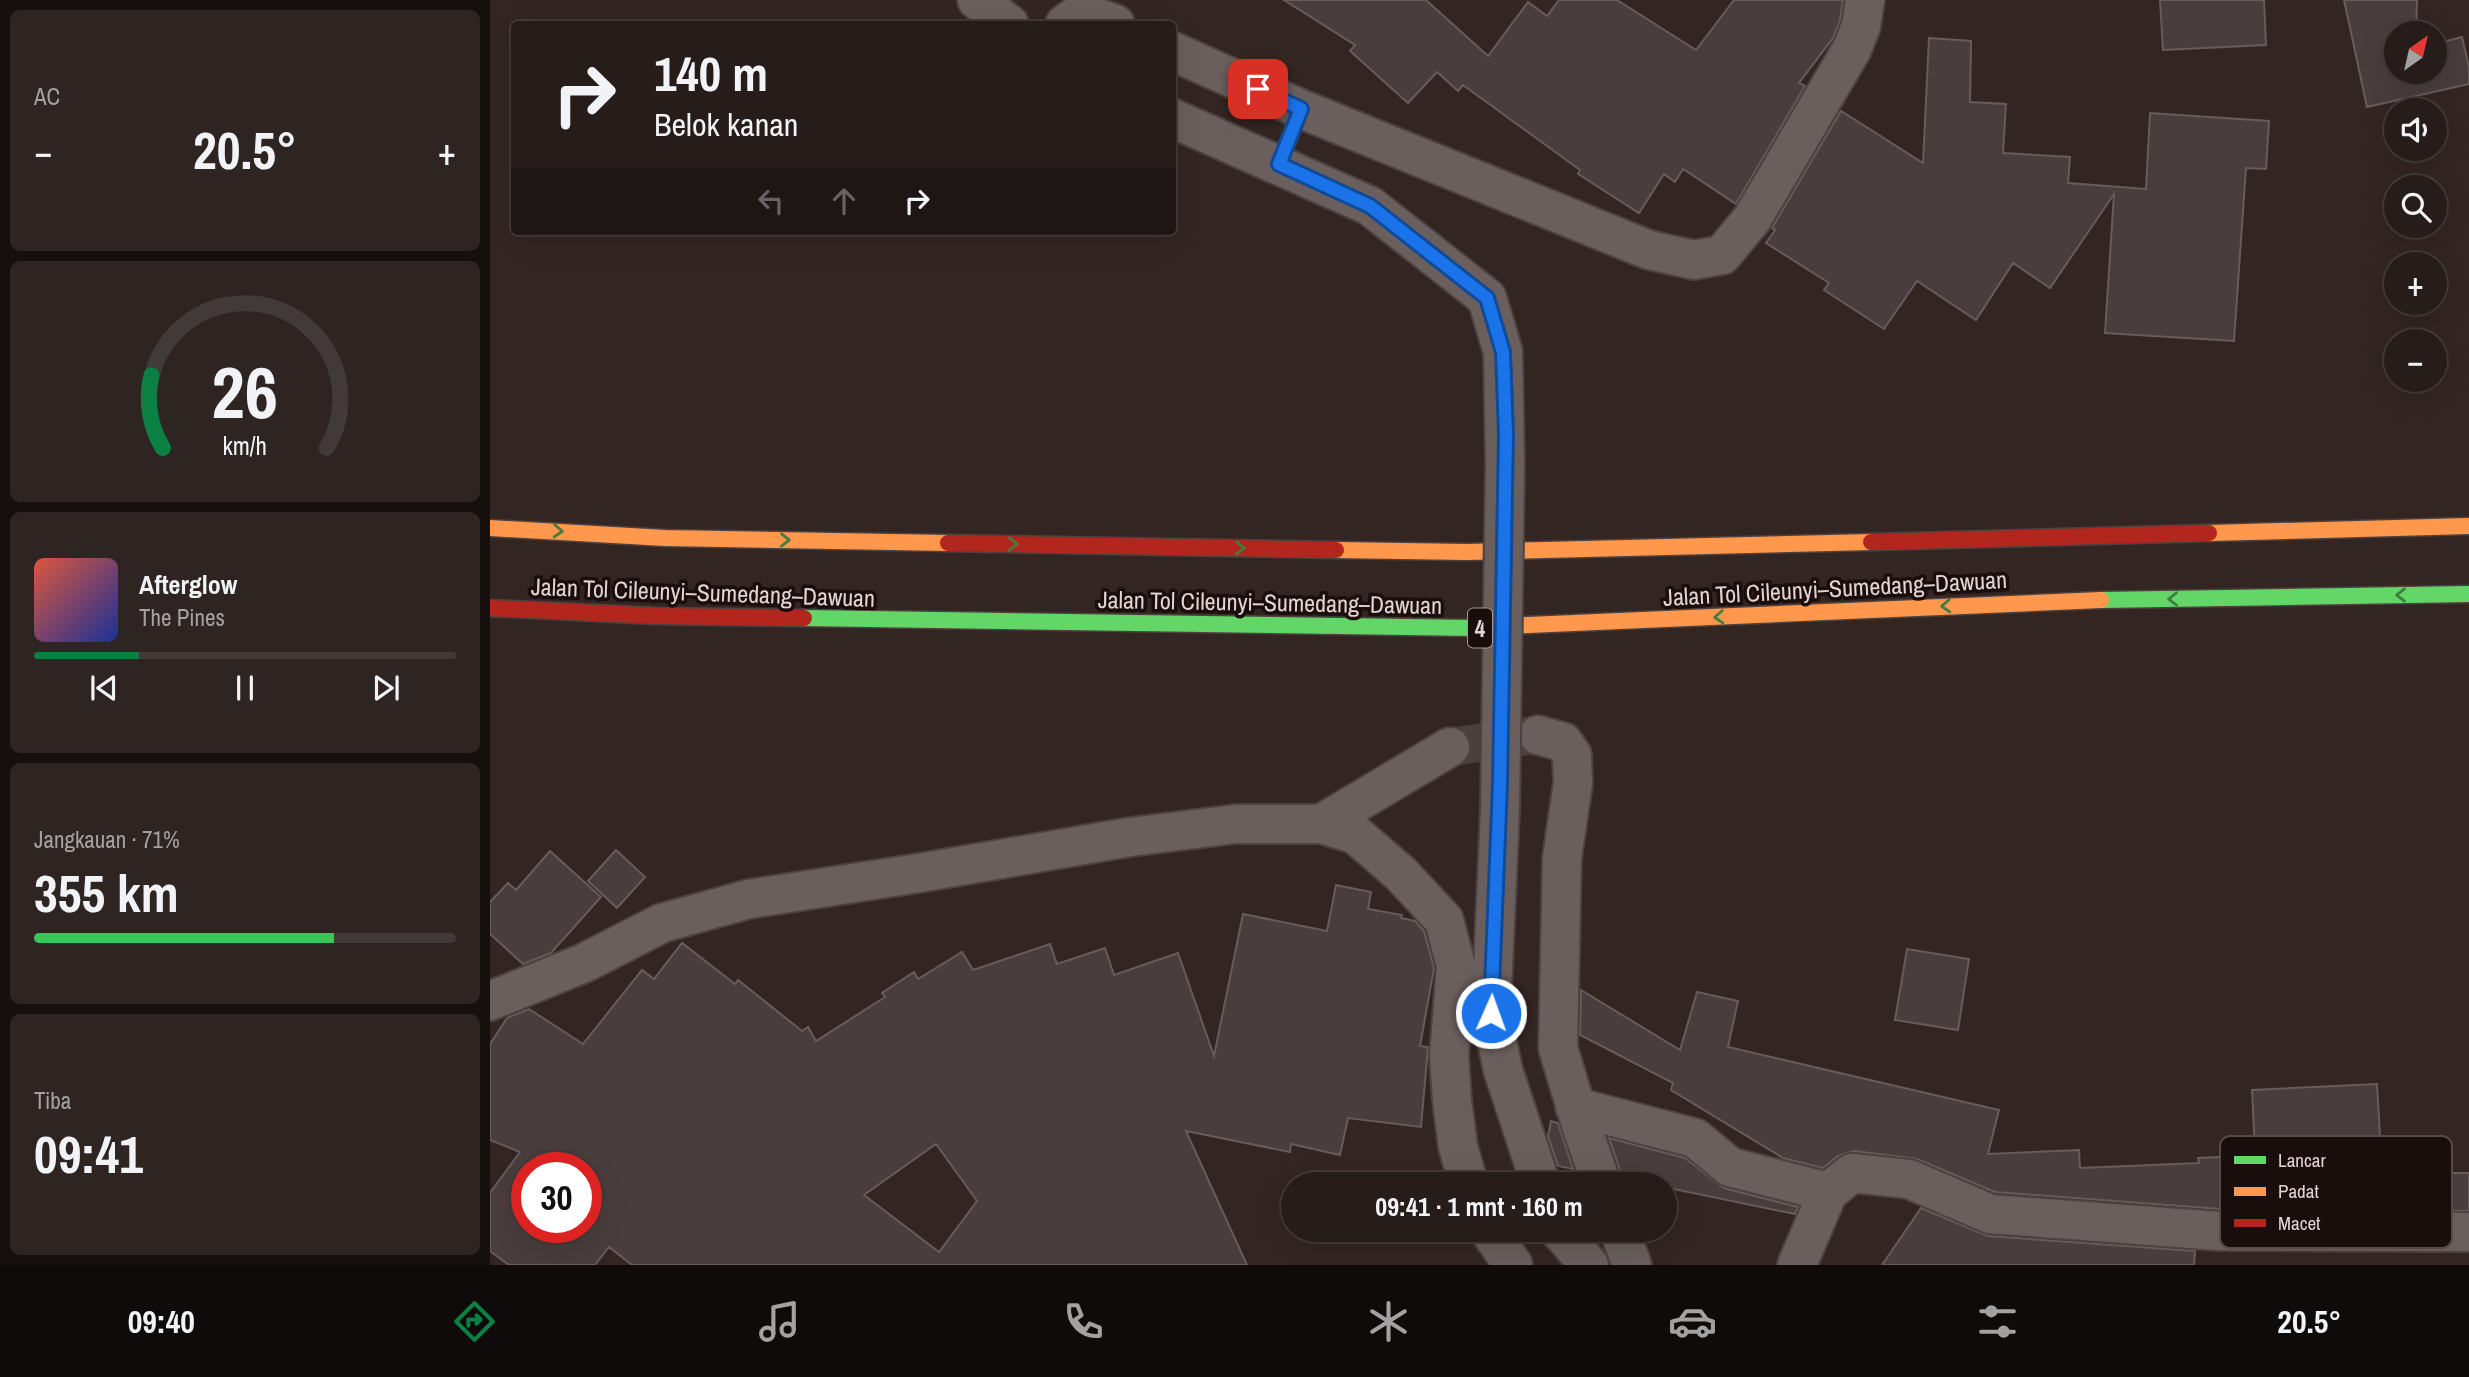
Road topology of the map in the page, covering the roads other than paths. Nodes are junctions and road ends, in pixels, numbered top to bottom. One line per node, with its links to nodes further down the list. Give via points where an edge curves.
1 (977, 0): 3 (street)
2 (1865, 0): 7 (street, via 1861,26 1845,60 1752,219 1722,255 1695,260 1649,250)
3 (1005, 21)
4 (1069, 21): 5 (street, via 1082,12)
5 (1107, 21)
6 (1176, 53): 7 (street)
7 (1301, 109): 9 (street)
8 (1176, 120): 9 (street)
9 (1279, 164): 20 (street, bridge, via 1370,206 1487,298 1503,352 1500,810 1491,1013 1503,1070)
10 (2469, 526): 11 (highway, Jalan Tol Cileunyi–Sumedang–Dawuan, one-way to 10, via 665,538 1467,552)
11 (490, 528)
12 (2469, 594): 13 (highway, Jalan Tol Cileunyi–Sumedang–Dawuan / 4, one-way to 13, via 2049,601 1474,628 658,616)
13 (490, 608)
14 (1538, 735): 18 (street, via 1563,742 1573,755 1562,858 1558,1048)
15 (1450, 747): 16 (street)
16 (1321, 824): 17 (street, via 1236,824 1130,837 749,899 662,923 584,963); 19 (street, via 1355,834 1444,920 1456,966 1449,1056 1458,1147)
17 (490, 1001)
18 (1575, 1107): 21 (street); 22 (street, via 1688,1136 1730,1167)
19 (1465, 1172)
20 (1537, 1172)
21 (1598, 1172)
22 (1828, 1192): 23 (street, via 1852,1173 1909,1179 1990,1214); 32 (street)
23 (2220, 1231)
24 (2452, 1232): 25 (street)
25 (2466, 1232)
26 (1497, 1242): 29 (street)
27 (1569, 1242): 30 (street)
28 (1623, 1242): 31 (street)
29 (1513, 1265)
30 (1589, 1265)
31 (1632, 1265)
32 (1797, 1265)

